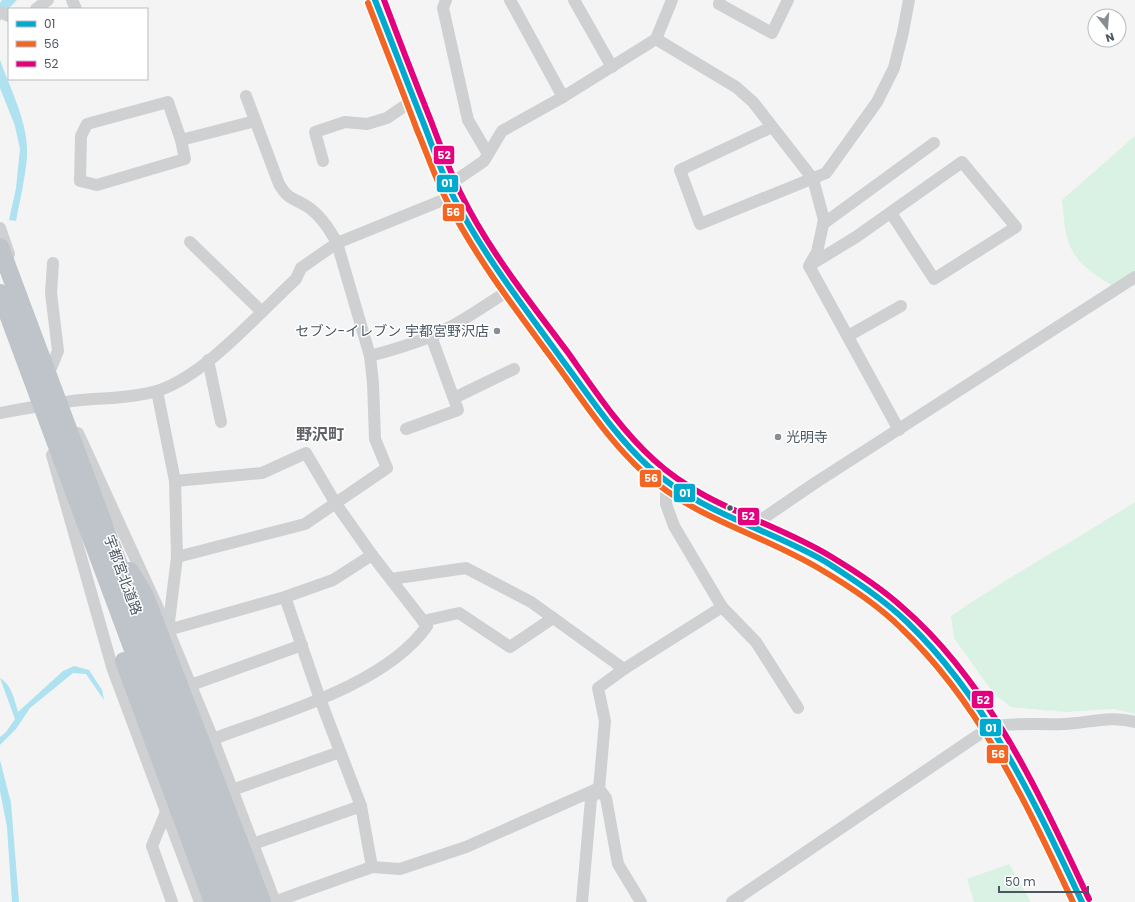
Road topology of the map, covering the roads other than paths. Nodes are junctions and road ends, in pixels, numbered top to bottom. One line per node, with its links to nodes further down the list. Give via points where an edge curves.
1 (48, 0): 10 (street)
2 (375, 0): 15 (highway)
3 (446, 0): 20 (street, via 443,8 468,120)
4 (510, 0): 14 (street)
5 (574, 0): 12 (street)
6 (672, 0): 11 (street)
7 (720, 0): 8 (street, via 719,4 772,33)
8 (788, 0)
9 (909, 0): 22 (street, via 894,68 877,102 826,173)
10 (37, 8)
11 (656, 39): 12 (street); 17 (street, via 736,87 753,102)
12 (612, 67): 14 (street)
13 (246, 96): 16 (street)
14 (563, 97): 20 (street, via 502,131)
15 (413, 100): 21 (street, via 387,118 367,124 345,122 314,132); 23 (highway)
16 (255, 120): 18 (street); 28 (street, via 279,184 286,195 308,207 331,231)
17 (772, 127): 22 (street); 22 (street, via 680,170 700,224)
18 (181, 140): 18 (street, via 168,102 86,124 81,136 80,181 97,185 185,159)
19 (934, 143): 25 (street)
20 (488, 154): 23 (street)
21 (323, 161)
22 (813, 179): 25 (street)
23 (451, 191): 28 (street); 33 (highway, via 471,228)
24 (891, 213): 24 (street, via 962,162 1016,227 934,279); 31 (street)
25 (823, 224): 31 (street, via 816,252)
26 (0, 228): 42 (street)
27 (190, 242): 36 (street)
28 (337, 243): 36 (street, via 301,268 296,279); 40 (street)
29 (0, 247): 57 (highway, 宇都宮北道路)
30 (53, 262): 42 (street, via 51,293 58,351)
31 (809, 266): 39 (street)
32 (1135, 277): 51 (street)
33 (511, 289): 38 (street); 54 (highway, via 614,430 632,451)
34 (0, 293): 52 (highway, 宇都宮北道路)
35 (901, 306): 39 (street)
36 (262, 312): 41 (street)
37 (0, 313): 47 (street)
38 (431, 336): 40 (street); 45 (street)
39 (848, 336): 51 (street)
40 (370, 356): 55 (street, via 375,440 387,468)
41 (208, 360): 44 (street, via 186,377); 49 (street)
42 (52, 368): 46 (street)
43 (514, 369): 45 (street)
44 (157, 391): 46 (street); 53 (street)
45 (454, 398): 50 (street, via 458,410)
46 (64, 403): 47 (street); 65 (street)
47 (36, 407): 48 (street); 78 (street, via 113,670)
48 (0, 413)
49 (221, 422)
50 (406, 430)
51 (899, 430): 56 (street)
52 (67, 472): 83 (highway, via 81,541); 84 (highway, 宇都宮北道路)
53 (175, 481): 55 (street, via 262,473 306,453); 59 (street)
54 (666, 481): 56 (highway, via 693,499); 62 (street, via 666,504 674,526)
55 (336, 504): 58 (street); 59 (street, via 305,524)
56 (752, 526): 72 (highway, via 813,555 890,607 931,646)
57 (108, 534): 85 (highway, 宇都宮北道路); 86 (highway, via 145,596)
58 (372, 555): 60 (street); 61 (street, via 333,580)
59 (177, 557): 65 (street)
60 (392, 579): 63 (street, via 466,568 531,602); 64 (street)
61 (285, 597): 65 (street); 66 (street)
62 (722, 608): 67 (street); 70 (street, via 756,642)
63 (553, 618): 64 (street, via 510,647 459,613); 67 (street)
64 (423, 621): 69 (street, via 427,626 417,641 365,679)
65 (168, 630): 68 (street)
66 (302, 646): 68 (street); 69 (street)
67 (624, 669): 75 (street, via 598,688 605,721)
68 (191, 685): 73 (street)
69 (320, 699): 73 (street); 74 (street)
70 (798, 708)
71 (1135, 722): 72 (street, via 1117,719 1063,724 1003,724)
72 (990, 727): 90 (street); 91 (highway, via 1047,830)
73 (213, 739): 76 (street)
74 (340, 752): 76 (street); 77 (street)
75 (599, 789): 80 (street, via 466,847 400,869); 88 (street, via 591,799); 89 (street, via 606,798 618,864)
76 (232, 790): 79 (street)
77 (361, 806): 79 (street); 80 (street)
78 (166, 812): 81 (street, via 152,846); 82 (street)
79 (253, 844): 87 (street)
80 (372, 867): 87 (street)
81 (172, 902)
82 (200, 902)
83 (213, 902)
84 (228, 902)
85 (245, 902)
86 (262, 902)
87 (275, 902)
88 (582, 902)
89 (640, 902)
90 (732, 902)
91 (1082, 902)

